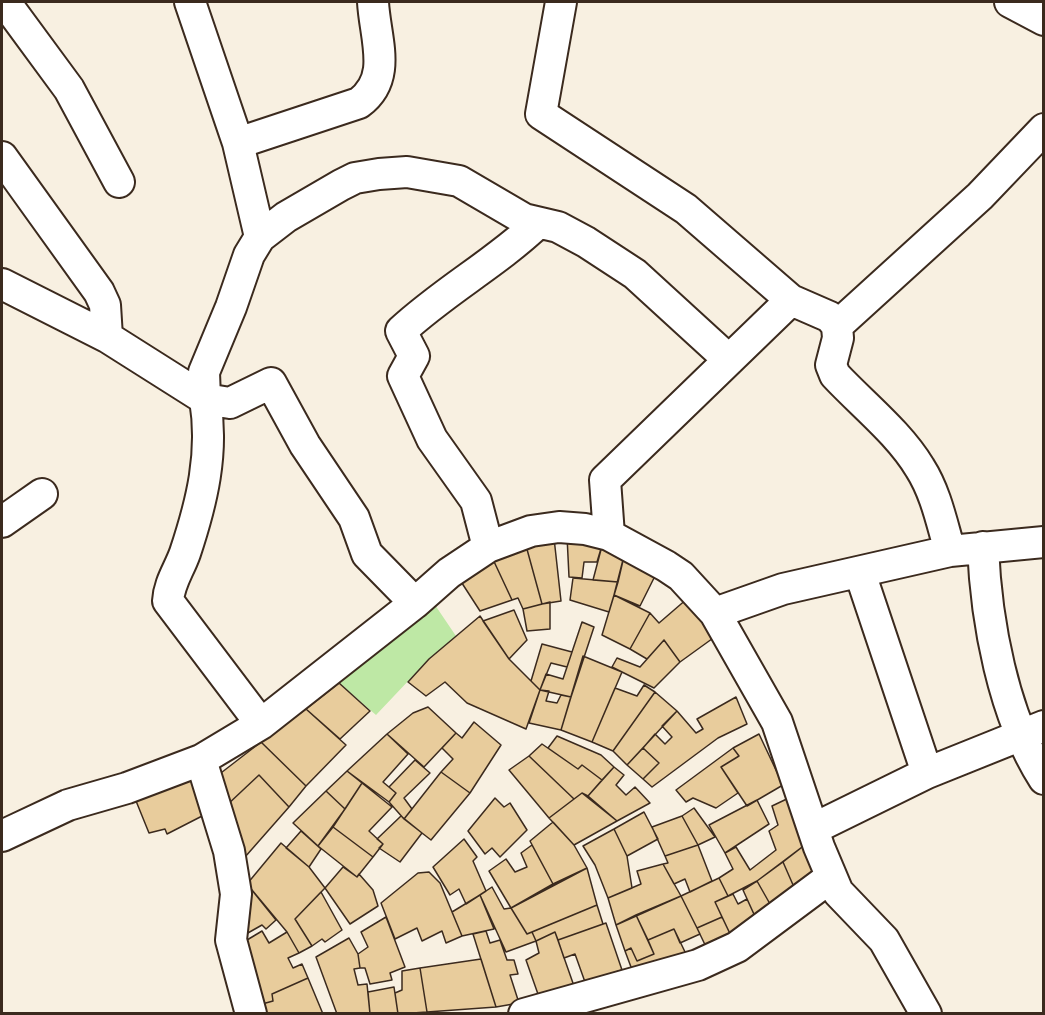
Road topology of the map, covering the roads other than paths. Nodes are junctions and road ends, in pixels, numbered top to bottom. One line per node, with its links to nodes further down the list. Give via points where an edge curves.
1 (5, 2): 10 (street, via 69,89)
2 (190, 2): 8 (street)
3 (372, 2): 8 (street, via 379,80 372,94 359,103)
4 (561, 2): 14 (street, via 541,114 686,209)
5 (1010, 2): 6 (street)
6 (1044, 20)
7 (1044, 129): 15 (street, via 980,196)
8 (238, 142): 12 (street)
9 (2, 158): 16 (street, via 99,292 105,305)
10 (119, 182)
11 (538, 223): 12 (street, via 459,181 407,172 356,178 286,217); 17 (street, via 558,227 635,274); 23 (street, via 401,331 414,356 403,376 432,439 476,501)
12 (260, 237): 18 (street, via 249,255 204,372)
13 (2, 284): 16 (street)
14 (791, 300): 15 (street, via 822,312); 17 (street)
15 (837, 326): 25 (street, via 831,365 835,375 920,467)
16 (107, 337): 18 (street)
17 (729, 360): 21 (street, via 605,480)
18 (206, 399): 27 (street, via 230,403 271,383 305,445 354,518 367,555); 29 (street, via 210,456 168,601)
19 (42, 494): 20 (street)
20 (2, 522)
21 (609, 535): 23 (street, via 559,527 531,531); 28 (street, via 681,576)
22 (1044, 542): 24 (street)
23 (488, 547): 27 (street, via 449,573)
24 (983, 547): 25 (street); 30 (street, via 988,613 1007,694)
25 (950, 551): 26 (street)
26 (860, 573): 28 (street, via 783,589); 32 (street)
27 (415, 603): 29 (street)
28 (715, 613): 34 (street, via 777,722)
29 (261, 724): 31 (street)
30 (1033, 730): 32 (street); 33 (street)
31 (201, 760): 35 (street, via 68,805); 37 (street, via 229,851 236,894 231,940)
32 (927, 773): 34 (street)
33 (1044, 779)
34 (814, 828): 36 (street)
35 (2, 836)
36 (831, 877): 38 (street, via 737,947 698,966); 39 (street, via 838,892 892,951)
37 (251, 1014)
38 (524, 1014)
39 (926, 1014)

